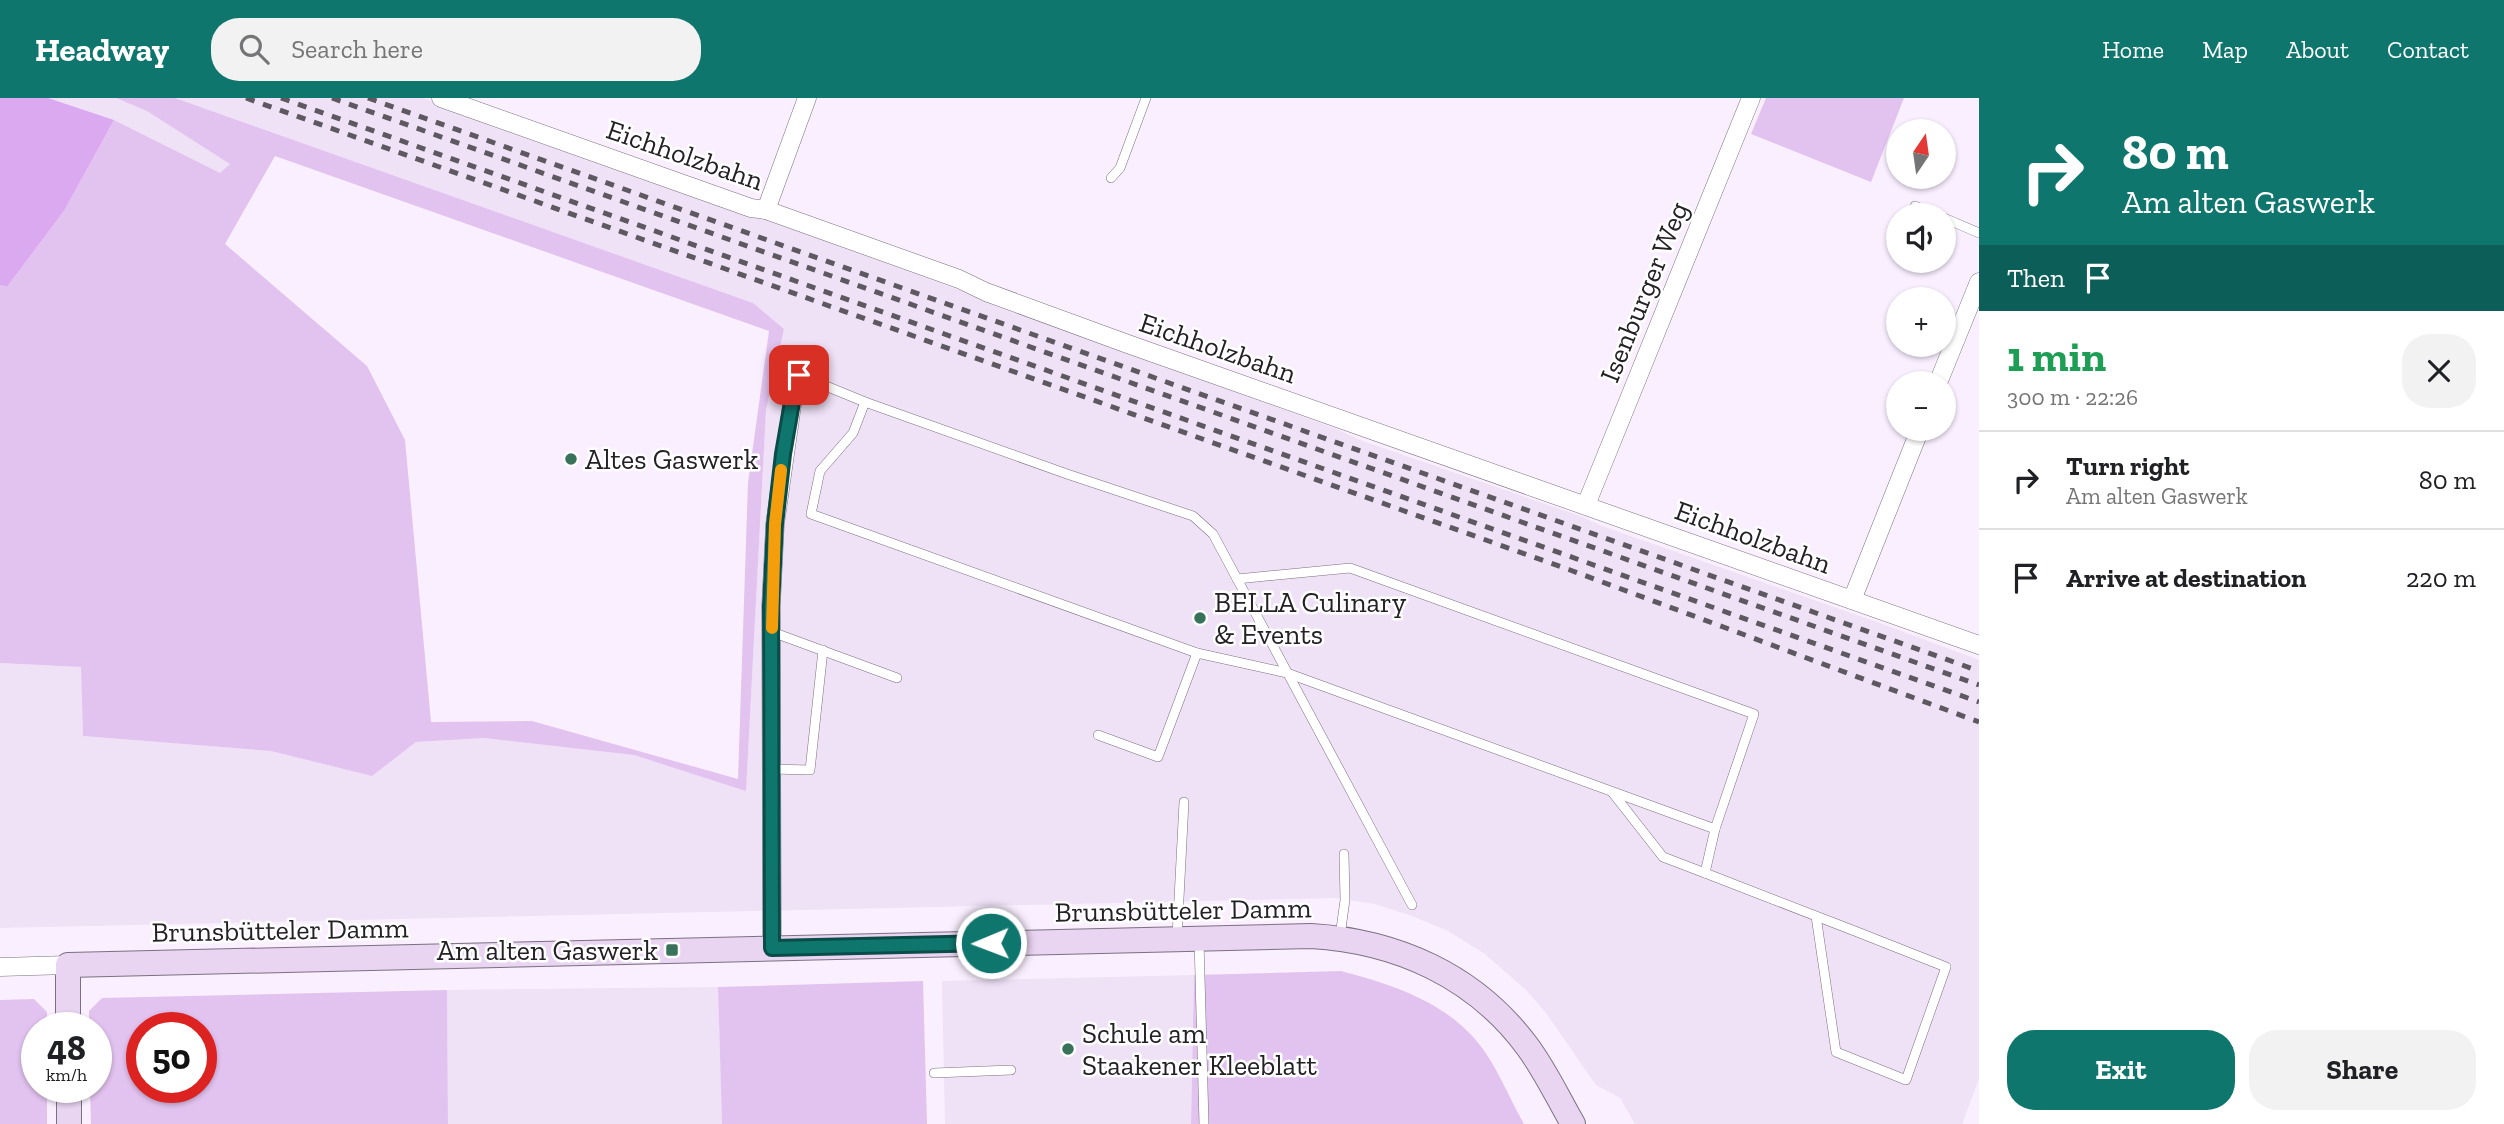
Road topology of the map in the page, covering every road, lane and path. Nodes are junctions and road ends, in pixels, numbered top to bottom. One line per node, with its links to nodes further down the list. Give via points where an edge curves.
1 (441, 98): 6 (street, Eichholzbahn)
2 (807, 98): 6 (street)
3 (1146, 98): 5 (lane, via 1120,168)
4 (1751, 98): 15 (street, Isenburger Weg)
5 (1111, 178)
6 (766, 210): 15 (street, Eichholzbahn, via 1125,343)
7 (1956, 223): 8 (lane)
8 (1979, 233)
9 (1979, 282): 11 (street)
10 (807, 358): 12 (street)
11 (1943, 371)
12 (799, 375): 13 (lane); 18 (street, via 775,524)
13 (864, 401): 16 (lane, via 1193,516 1213,534); 21 (lane, via 853,433 820,471 811,514)
14 (1915, 441): 17 (street)
15 (1586, 505): 17 (street, Eichholzbahn)
16 (1237, 579): 22 (lane); 28 (lane, via 1350,568 1754,714)
17 (1852, 600): 19 (street, Eichholzbahn)
18 (772, 632): 20 (lane); 25 (street)
19 (1979, 645)
20 (822, 650): 23 (lane); 25 (lane, via 810,770)
21 (1197, 653): 22 (lane); 24 (lane, via 1158,757)
22 (1287, 673): 26 (lane); 31 (lane)
23 (897, 678)
24 (1098, 735)
25 (771, 769): 35 (street)
26 (1611, 791): 28 (lane); 30 (lane, via 1663,857)
27 (1184, 802): 34 (lane)
28 (1715, 829): 30 (lane)
29 (1344, 854): 33 (lane)
30 (1705, 873): 32 (lane)
31 (1412, 905)
32 (1816, 916): 32 (lane, via 1946,967 1906,1080 1836,1052)
33 (1340, 938): 34 (main road, Brunsbütteler Damm); 44 (main road, Brunsbütteler Damm, via 1419,960 1479,995 1528,1047)
34 (1188, 939): 35 (main road, Brunsbütteler Damm); 43 (lane)
35 (772, 948): 36 (main road, Brunsbütteler Damm)
36 (68, 965): 37 (street, Brunsbütteler Damm); 38 (main road)
37 (0, 967)
38 (68, 1012)
39 (1011, 1070): 40 (lane)
40 (934, 1073)
41 (69, 1103): 42 (main road)
42 (69, 1124)
43 (1205, 1124)
44 (1573, 1124)

